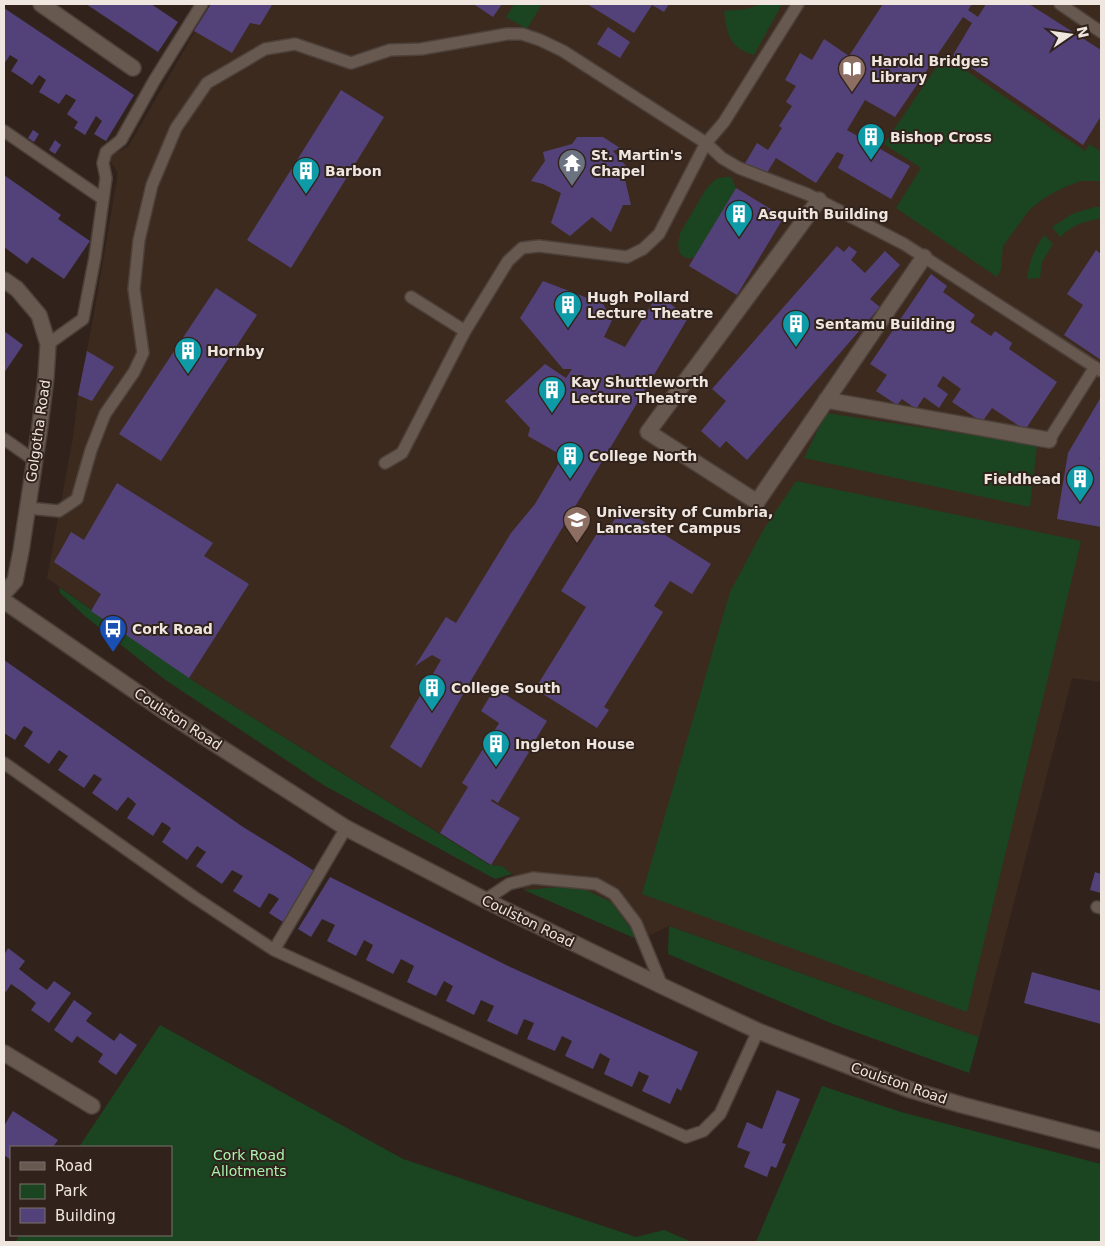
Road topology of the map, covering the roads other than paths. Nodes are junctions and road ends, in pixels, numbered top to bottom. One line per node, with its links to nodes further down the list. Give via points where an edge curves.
1 (41, 4): 6 (street)
2 (202, 4): 9 (lane, via 121,140 106,152)
3 (798, 4): 8 (lane, via 733,108)
4 (1060, 4): 5 (lane)
5 (1101, 32)
6 (133, 68)
7 (4, 131): 9 (lane)
8 (706, 143): 10 (lane, via 739,168); 14 (lane, via 660,234 643,249 627,257 539,246 522,248 508,261); 22 (lane, via 563,50 522,34 421,49 390,50 351,63 294,44 265,50 236,65 208,83 176,128 152,186 139,240 134,289 143,353 105,414 78,499 59,511)
9 (103, 199): 15 (lane, via 83,319)
10 (819, 200): 11 (lane); 17 (street, via 648,432 757,502)
11 (924, 256): 16 (lane); 17 (street)
12 (4, 280): 15 (street, Golgotha Road, via 39,315)
13 (411, 297): 14 (lane)
14 (465, 331): 21 (lane, via 402,454)
15 (48, 344): 20 (street, Golgotha Road)
16 (1098, 369): 19 (lane)
17 (826, 400): 19 (street)
18 (4, 439): 20 (lane)
19 (1049, 440)
20 (34, 460): 22 (street, Golgotha Road)
21 (385, 463)
22 (28, 508): 23 (street, Golgotha Road, via 15,581)
23 (4, 593)
24 (4, 601): 26 (street, Coulston Road, via 167,713)
25 (6, 769): 28 (lane)
26 (346, 828): 27 (street, Coulston Road); 28 (lane)
27 (485, 900): 29 (street, Coulston Road); 29 (lane, via 509,884 533,878 596,884 614,894 636,924)
28 (274, 950): 30 (lane, via 686,1137 703,1131 720,1114)
29 (662, 986): 30 (street, Coulston Road)
30 (758, 1031): 33 (street, Coulston Road, via 908,1089)
31 (4, 1053): 32 (street)
32 (92, 1106)
33 (1101, 1141)

